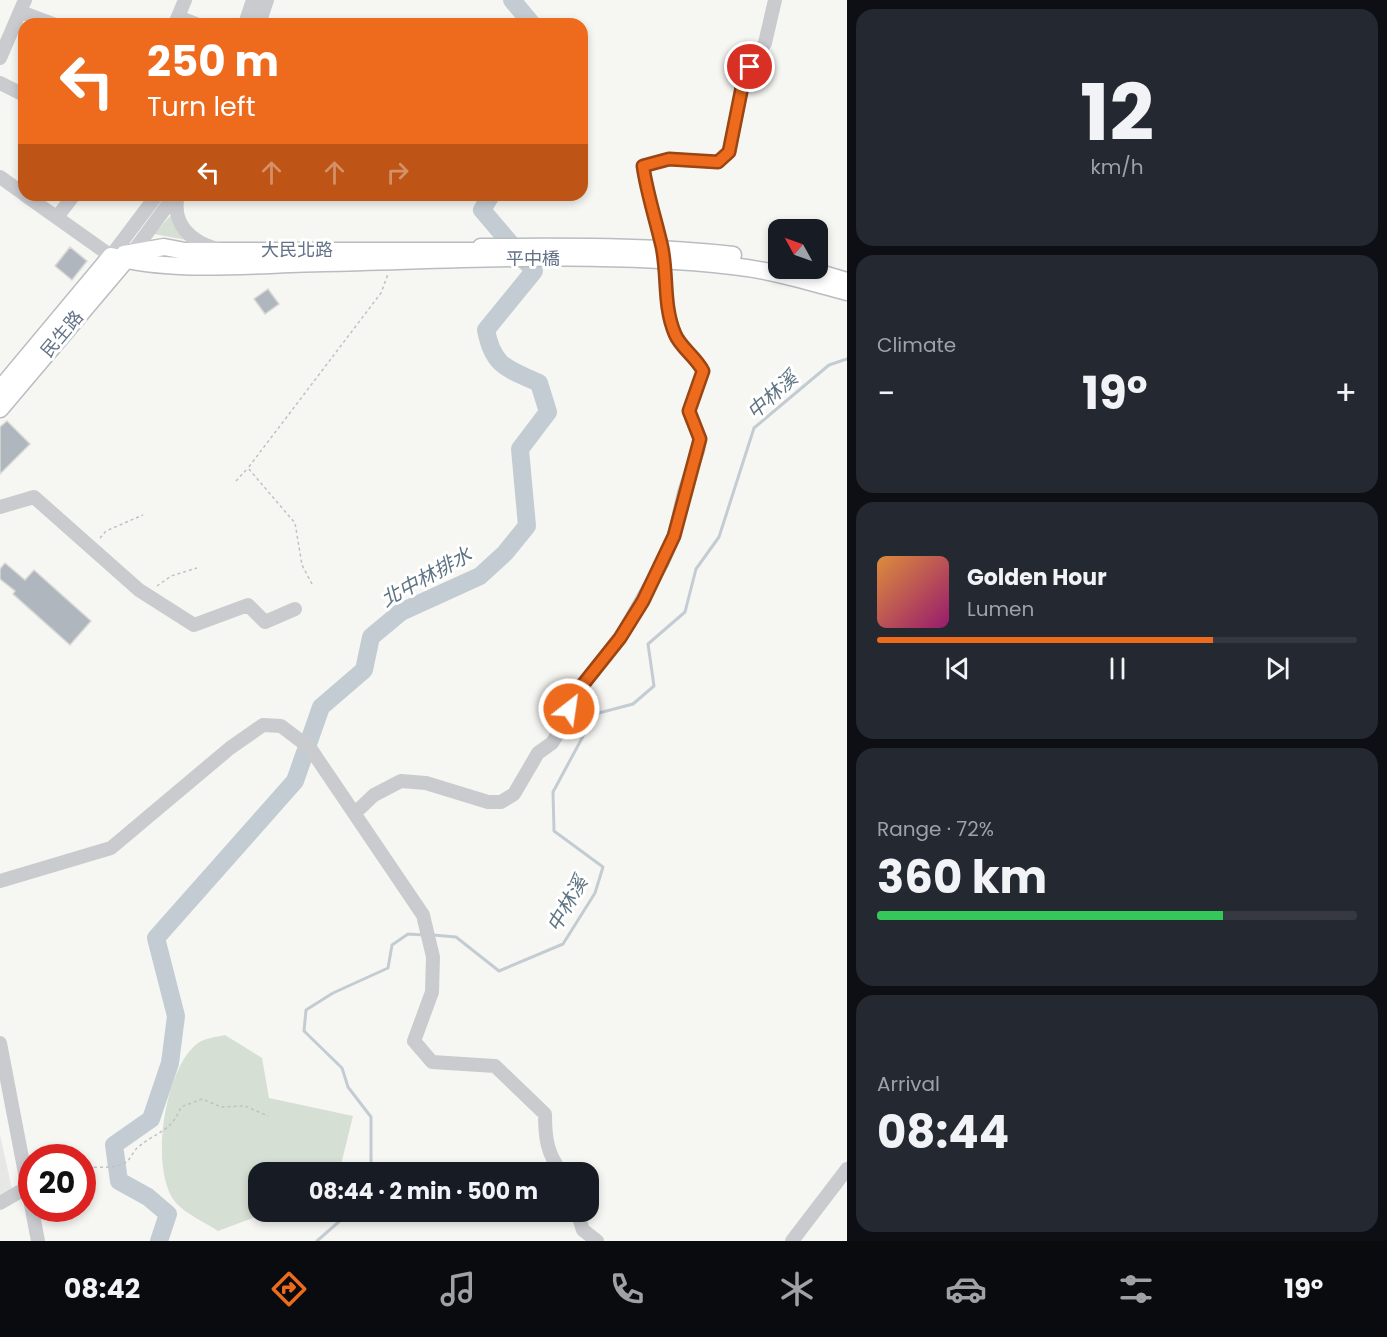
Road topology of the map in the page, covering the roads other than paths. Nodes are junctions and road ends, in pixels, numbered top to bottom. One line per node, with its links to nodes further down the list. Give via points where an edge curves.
1 (185, 0): 7 (street)
2 (253, 0): 8 (street)
3 (267, 0): 9 (street)
4 (775, 0): 25 (street, via 765,43 742,87 725,158 718,162 669,159 643,166)
5 (23, 6): 6 (street); 10 (street)
6 (42, 18)
7 (178, 18)
8 (246, 18)
9 (261, 18)
10 (6, 31): 11 (street)
11 (0, 58)
12 (0, 83): 13 (street)
13 (18, 92)
14 (0, 177): 15 (street)
15 (18, 189)
16 (35, 201): 21 (street)
17 (69, 201): 21 (street)
18 (153, 201): 23 (street, 民生路)
19 (171, 201): 23 (street)
20 (176, 201): 22 (street, via 177,216 186,235)
21 (57, 216): 23 (street)
22 (222, 250): 23 (main road, 大民北路, via 164,247); 24 (main road, 大民北路)
23 (123, 253): 24 (main road, 大民北路, via 228,265 389,262); 30 (main road, 民生路); 31 (main road, 民生路, via 109,277)
24 (481, 253): 25 (main road, 平中橋)
25 (663, 255): 26 (main road, via 738,256); 29 (main road, via 734,266); 34 (street, via 664,284 676,337 703,371 689,411 700,439 674,536 643,601 620,638 573,697 566,721 552,743 538,753 514,794 501,802 489,802 426,783 401,781 374,795)
26 (768, 261)
27 (828, 275): 28 (main road)
28 (847, 281)
29 (847, 292)
30 (0, 389)
31 (0, 409)
32 (0, 507): 33 (street, via 34,497 148,597 194,625 248,606 265,622)
33 (295, 609)
34 (356, 812): 35 (street, via 310,748 281,726 263,725 111,848); 38 (street, via 423,915 433,957 432,992 414,1041 432,1062 495,1066 545,1113 545,1139)
35 (0, 881)
36 (0, 1043): 37 (street)
37 (18, 1144)
38 (553, 1162)
39 (847, 1169): 46 (street)
40 (18, 1193): 41 (street)
41 (0, 1203)
42 (34, 1222): 44 (street)
43 (580, 1222): 45 (street, via 583,1230)
44 (38, 1241)
45 (597, 1241)
46 (792, 1241)

